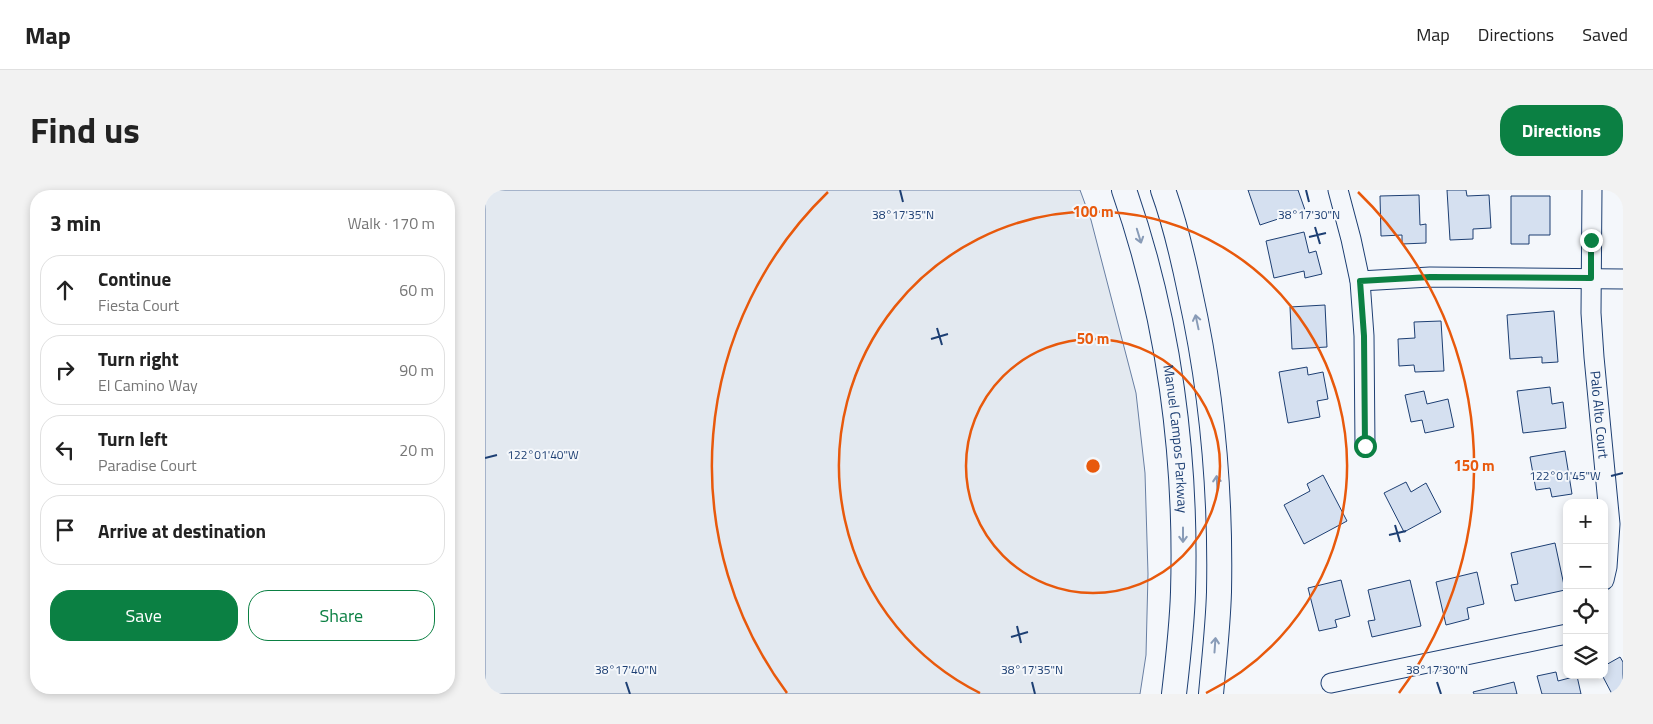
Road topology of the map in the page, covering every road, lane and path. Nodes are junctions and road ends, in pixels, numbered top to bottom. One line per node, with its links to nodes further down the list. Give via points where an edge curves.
1 (1124, 190): 12 (main road, Manuel Campos Parkway, one-way to 12, via 1146,262 1162,332 1179,454 1183,593)
2 (1163, 190): 13 (main road, one-way to 2, via 1219,594 1215,451 1198,326)
3 (1338, 190): 7 (street)
4 (1592, 190): 5 (street, Palo Alto Court)
5 (1591, 278): 6 (street); 7 (street, via 1430,277); 9 (street, Palo Alto Court, via 1594,357 1610,524)
6 (1623, 279)
7 (1360, 281): 8 (street)
8 (1365, 446)
9 (1608, 553)
10 (1563, 635): 11 (street)
11 (1331, 683)
12 (1174, 694)
13 (1211, 694)

